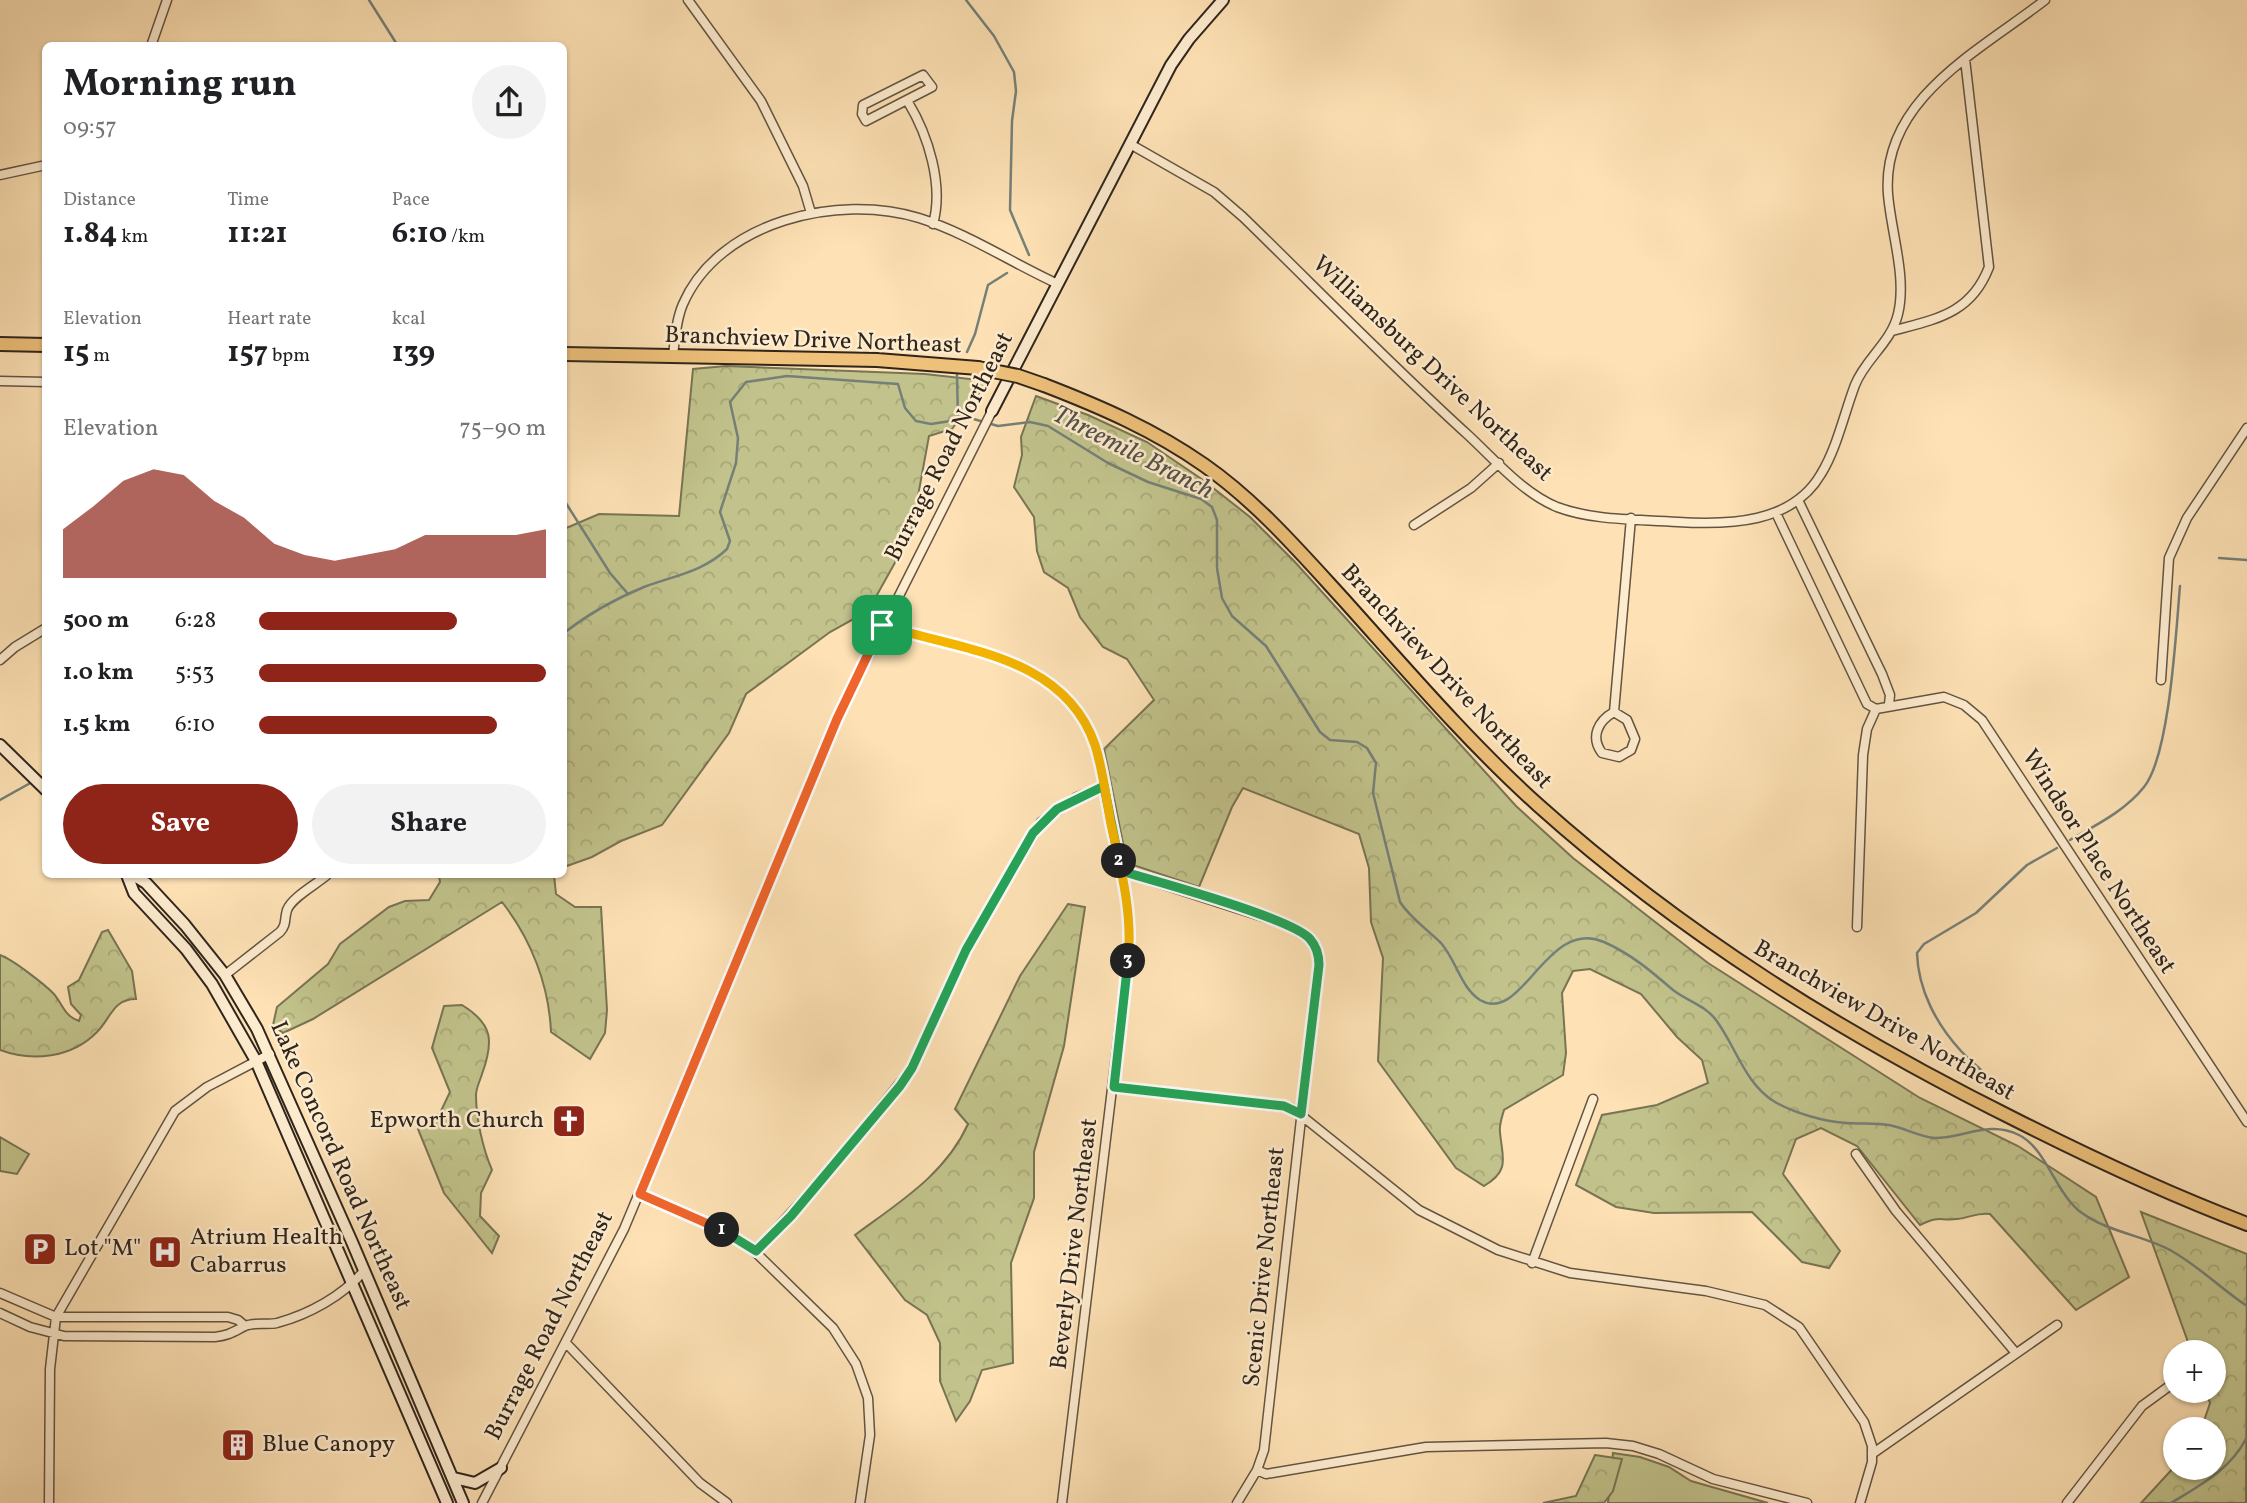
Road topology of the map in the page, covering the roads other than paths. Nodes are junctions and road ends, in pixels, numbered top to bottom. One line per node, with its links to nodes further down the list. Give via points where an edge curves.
1 (167, 0): 5 (street)
2 (688, 0): 11 (street, via 761,102 803,186)
3 (1223, 0): 8 (main road, Burrage Road Northeast, via 1171,65)
4 (2045, 0): 6 (street, Williamsburg Drive Northeast)
5 (152, 42)
6 (1965, 59): 14 (street, Williamsburg Drive Northeast, via 1920,100 1899,130 1891,153 1888,192 1900,289); 14 (street, via 1989,267 1966,304)
7 (908, 102): 7 (street, via 932,87 923,75 863,105 862,114 866,121); 12 (street, via 923,131 937,191)
8 (1129, 144): 13 (main road, Burrage Road Northeast); 23 (street, Williamsburg Drive Northeast, via 1214,192 1243,217)
9 (42, 166): 10 (street)
10 (0, 175)
11 (811, 213): 12 (street, via 880,210); 18 (street, via 753,234 701,275 683,304)
12 (933, 224): 13 (street)
13 (1058, 284): 21 (main road, Burrage Road Northeast)
14 (1892, 331): 24 (street, Williamsburg Drive Northeast, via 1860,373 1828,461)
15 (0, 344): 16 (main road)
16 (42, 345)
17 (567, 354): 18 (main road, Branchview Drive Northeast)
18 (673, 356): 52 (main road, Branchview Drive Northeast, bridge, via 877,360 978,368 1044,385 1118,414 1163,438 1215,473 1294,545 1455,723 1537,804 1624,880 1725,954 1808,1008 1975,1099 2084,1153)
19 (0, 381): 20 (street)
20 (42, 382)
21 (992, 411): 28 (street, Burrage Road Northeast)
22 (2247, 428): 31 (street, via 2187,518 2169,558)
23 (1499, 463): 26 (street, Williamsburg Drive Northeast, via 1535,495 1558,507 1578,514); 27 (street, via 1471,488)
24 (1798, 500): 25 (street, Williamsburg Drive Northeast); 32 (street, via 1882,674 1891,695)
25 (1776, 513): 26 (street, Williamsburg Drive Northeast, via 1733,522); 33 (street, via 1867,704)
26 (1631, 518): 34 (street)
27 (1414, 525)
28 (882, 625): 37 (street, Beverly Drive Northeast, via 1006,659 1053,687 1089,733); 51 (street, Burrage Road Northeast, via 837,719)
29 (42, 631): 30 (street)
30 (0, 660)
31 (2161, 680)
32 (1889, 704): 33 (street, Windsor Place Northeast, via 1885,710); 49 (street, Windsor Place Northeast, via 1944,697 1964,705 1982,720)
33 (1876, 709): 42 (street, via 1863,755)
34 (1614, 712): 34 (street, via 1595,733 1596,746 1610,757 1619,757 1631,750 1635,739 1627,720)
35 (0, 745): 36 (main road)
36 (42, 786)
37 (1104, 786): 38 (street, Beverly Drive Northeast); 53 (street, via 1077,797 1041,822 966,950 912,1068 826,1175)
38 (1121, 871): 46 (street, Beverly Drive Northeast, via 1130,931); 48 (street, Scenic Drive Northeast, via 1285,924 1316,947 1319,965)
39 (128, 878): 45 (main road, Lake Concord Road Northeast, via 134,893 212,984)
40 (138, 878): 43 (main road, Lake Concord Road Northeast)
41 (323, 878): 43 (street, via 287,910 287,924 280,932)
42 (1857, 927)
43 (225, 975): 44 (main road, Lake Concord Road Northeast)
44 (270, 1054): 45 (street); 55 (main road, Lake Concord Road Northeast)
45 (256, 1061): 56 (main road, Lake Concord Road Northeast); 59 (street, via 194,1094 175,1111)
46 (1114, 1087): 48 (street, via 1284,1106); 76 (street, Beverly Drive Northeast)
47 (1593, 1099): 54 (street)
48 (1301, 1114): 54 (street, via 1419,1210); 68 (street, Scenic Drive Northeast, via 1264,1450)
49 (2247, 1122)
50 (1856, 1154): 64 (street, via 1896,1211)
51 (640, 1194): 53 (street, via 716,1227); 63 (street, Burrage Road Northeast)
52 (2247, 1224)
53 (756, 1251): 75 (street, via 833,1328 862,1376 870,1421)
54 (1532, 1263): 66 (street, via 1570,1273 1742,1297 1785,1316 1799,1327 1858,1409)
55 (365, 1271): 56 (street); 69 (main road, Lake Concord Road Northeast)
56 (351, 1285): 61 (street, via 312,1310); 71 (main road, Lake Concord Road Northeast)
57 (0, 1293): 59 (street)
58 (0, 1313): 62 (street)
59 (56, 1317): 61 (street, via 228,1317); 62 (street)
60 (2057, 1325): 64 (street)
61 (245, 1326): 62 (street, via 239,1332 215,1337)
62 (52, 1335): 70 (street)
63 (566, 1343): 67 (street, Burrage Road Northeast); 74 (street, via 699,1483)
64 (2015, 1352): 66 (street)
65 (2163, 1391): 80 (street, via 2142,1406)
66 (1872, 1454): 79 (street, via 1870,1478)
67 (501, 1468): 69 (main road, via 475,1483); 73 (street, Burrage Road Northeast)
68 (1257, 1470): 77 (street, Scenic Drive Northeast); 78 (street, via 1266,1474 1426,1447 1606,1443 1659,1454 1713,1479)
69 (454, 1478): 72 (main road, Lake Concord Road Northeast)
70 (49, 1503)
71 (447, 1503)
72 (463, 1503)
73 (482, 1503)
74 (727, 1503)
75 (860, 1503)
76 (1062, 1503)
77 (1237, 1503)
78 (1807, 1503)
79 (1860, 1503)
80 (2067, 1503)

